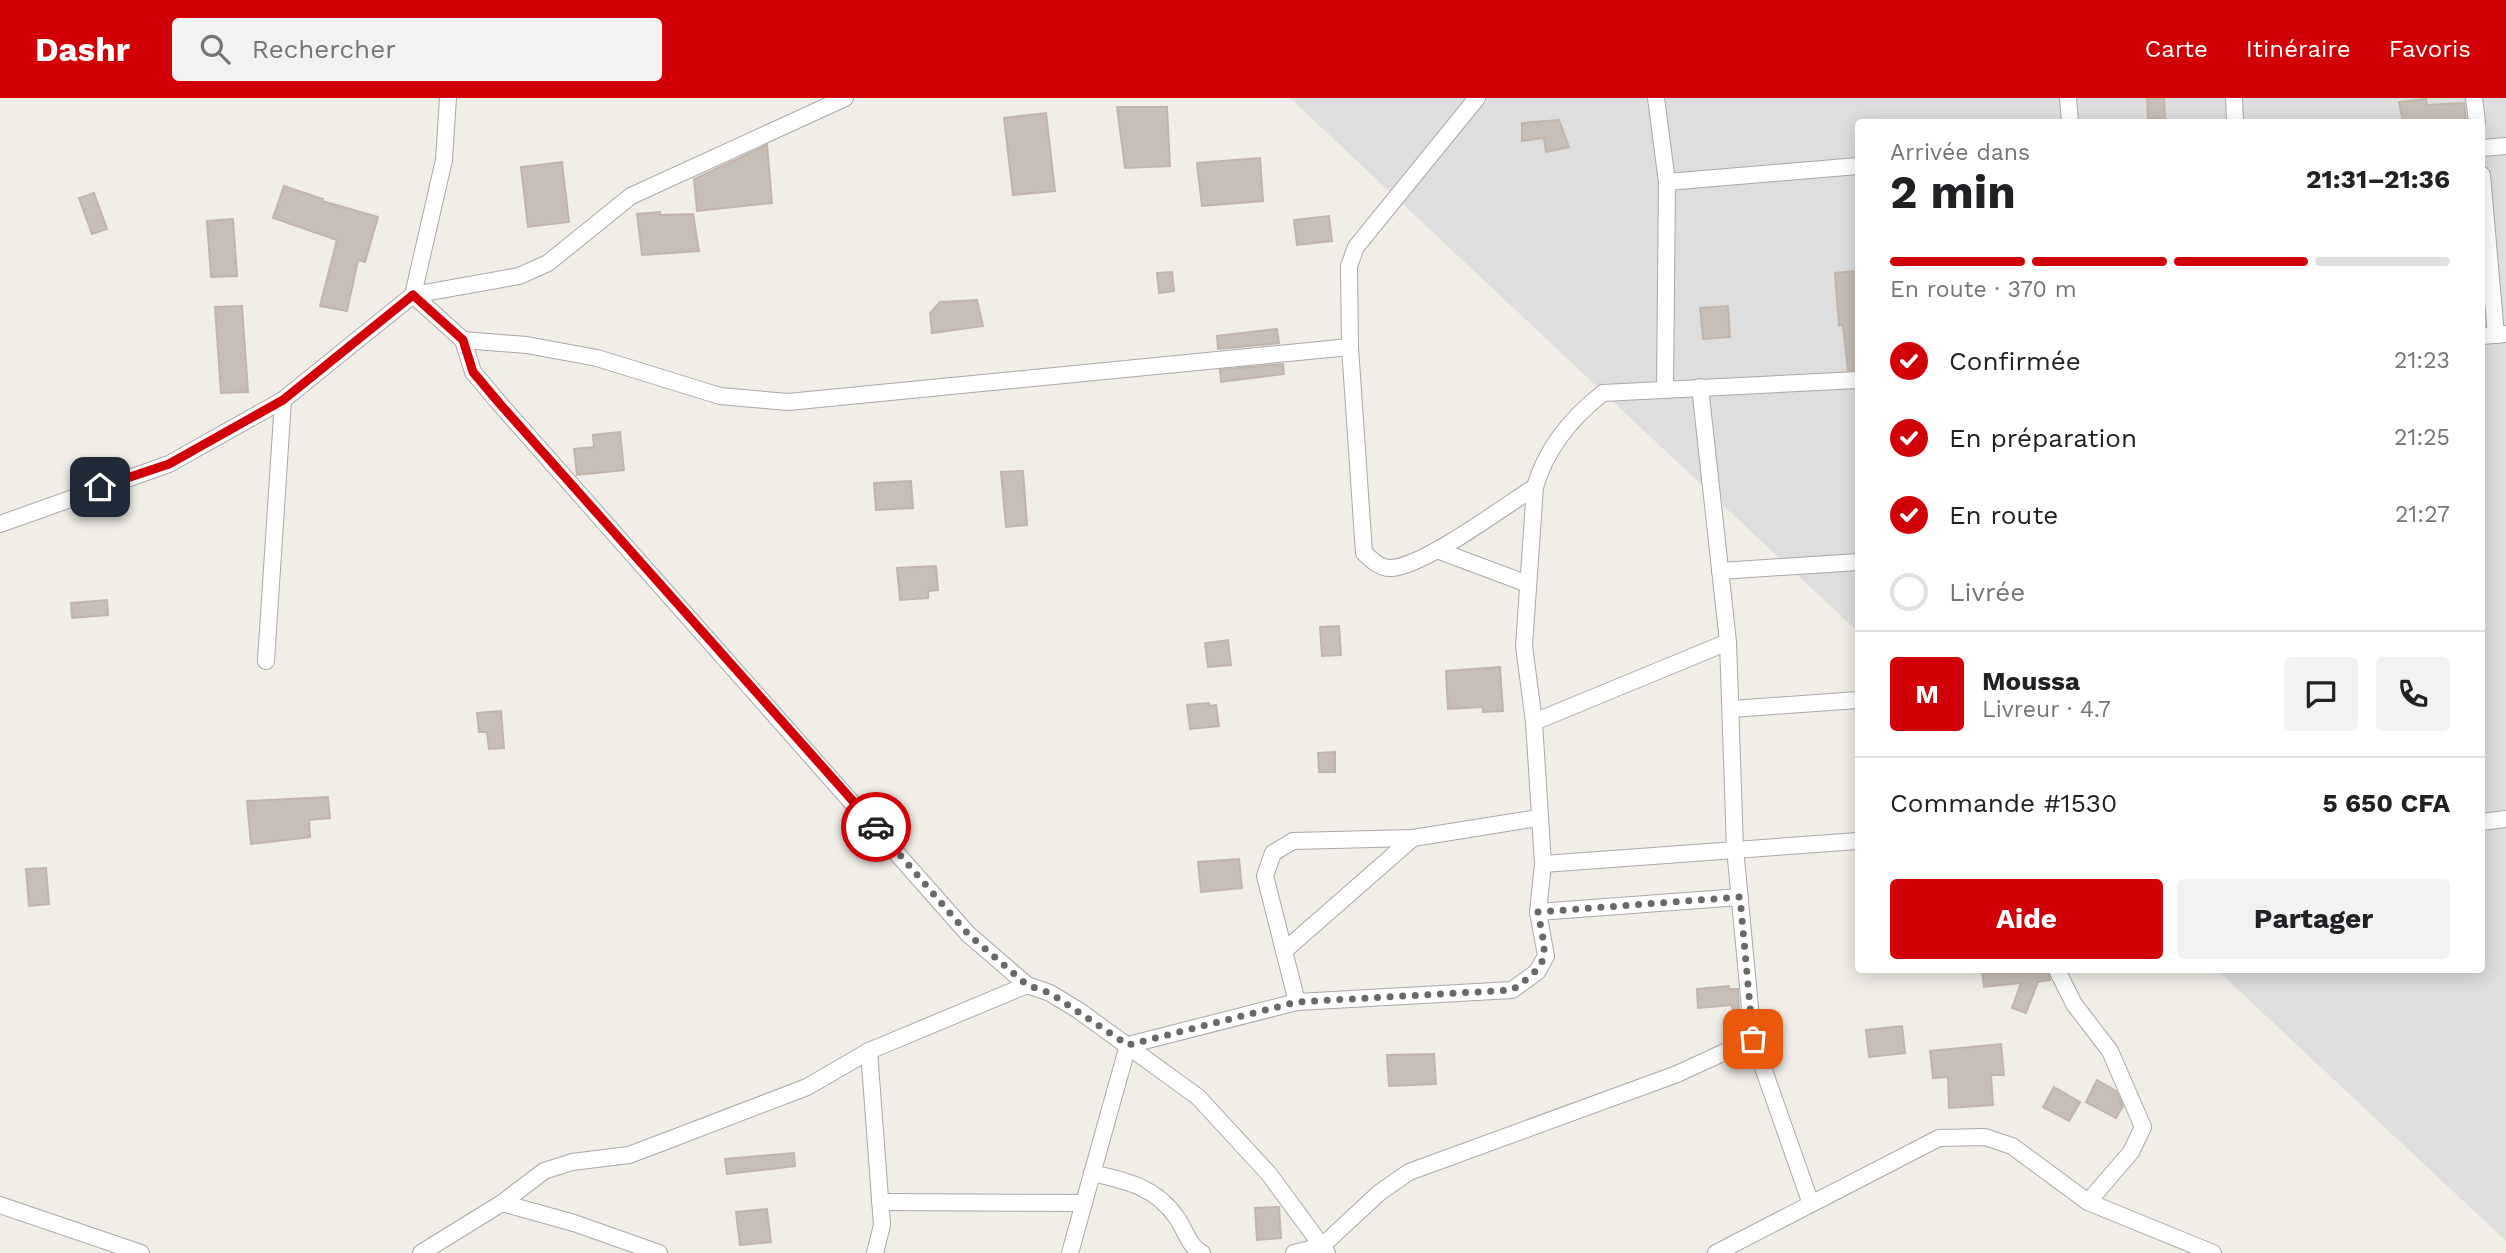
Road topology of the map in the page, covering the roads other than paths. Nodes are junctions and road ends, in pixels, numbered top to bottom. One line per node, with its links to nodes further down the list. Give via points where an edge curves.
1 (447, 98): 16 (street, via 444,160)
2 (845, 98): 16 (street, via 631,196 548,264 519,276)
3 (1477, 98): 19 (street, via 1356,247 1349,266)
4 (1656, 98): 14 (street)
5 (2067, 98): 8 (street)
6 (2234, 98): 9 (street)
7 (2474, 98): 10 (street)
8 (2070, 119)
9 (2235, 119)
10 (2477, 119)
11 (2506, 146): 12 (street)
12 (2485, 148)
13 (1855, 166): 14 (street)
14 (1667, 182): 22 (street)
15 (2485, 212): 17 (street)
16 (413, 295): 18 (street); 23 (street)
17 (2495, 335)
18 (463, 340): 19 (street, via 527,345 597,358 720,396 789,402); 46 (street, via 473,372 500,404 968,934)
19 (1350, 347): 26 (street, via 1364,553 1375,564 1391,568)
20 (1855, 380): 21 (street)
21 (1699, 387): 22 (street); 28 (street)
22 (1665, 390): 24 (street, via 1603,393 1579,412 1542,462)
23 (283, 400): 25 (street, via 169,464); 31 (street)
24 (1535, 487): 26 (street); 29 (street)
25 (0, 524)
26 (1437, 550): 29 (street)
27 (1855, 562): 28 (street)
28 (1720, 571): 30 (street)
29 (1528, 584): 34 (street, via 1524,646)
30 (1728, 642): 33 (street); 34 (street)
31 (266, 661)
32 (1855, 700): 33 (street)
33 (1732, 709): 40 (street)
34 (1534, 722): 35 (street)
35 (1538, 818): 38 (street); 41 (street)
36 (2506, 819): 37 (street)
37 (2485, 822)
38 (1412, 838): 44 (street); 44 (street, via 1293,841 1273,853 1265,876)
39 (1855, 841): 40 (street)
40 (1735, 848): 41 (street); 42 (street)
41 (1542, 864): 43 (street)
42 (1740, 897): 43 (street); 48 (street)
43 (1538, 912): 47 (street, via 1546,956 1537,972 1512,990)
44 (1284, 951): 47 (street)
45 (2058, 973): 53 (street, via 2074,1004 2110,1051 2143,1127 2131,1152)
46 (1027, 985): 49 (street, via 1069,1004); 50 (street)
47 (1297, 1002): 49 (street)
48 (1753, 1039): 56 (street); 58 (street, via 1677,1074 1409,1172 1379,1193)
49 (1128, 1045): 51 (street); 58 (street, via 1198,1097 1224,1123 1269,1174)
50 (869, 1051): 52 (street); 54 (street, via 807,1087 629,1155 544,1171)
51 (1092, 1174): 55 (street); 64 (street, via 1154,1192 1176,1217 1195,1250)
52 (880, 1202): 55 (street); 62 (street, via 882,1225)
53 (2088, 1202): 56 (street, via 2012,1146 1985,1137 1939,1138); 67 (street)
54 (502, 1203): 60 (street); 61 (street)
55 (1084, 1203): 63 (street)
56 (1811, 1204): 66 (street)
57 (0, 1205): 59 (street)
58 (1324, 1249): 65 (street)
59 (141, 1253)
60 (421, 1253)
61 (659, 1253)
62 (875, 1253)
63 (1070, 1253)
64 (1202, 1253)
65 (1294, 1253)
66 (1716, 1253)
67 (2213, 1253)

